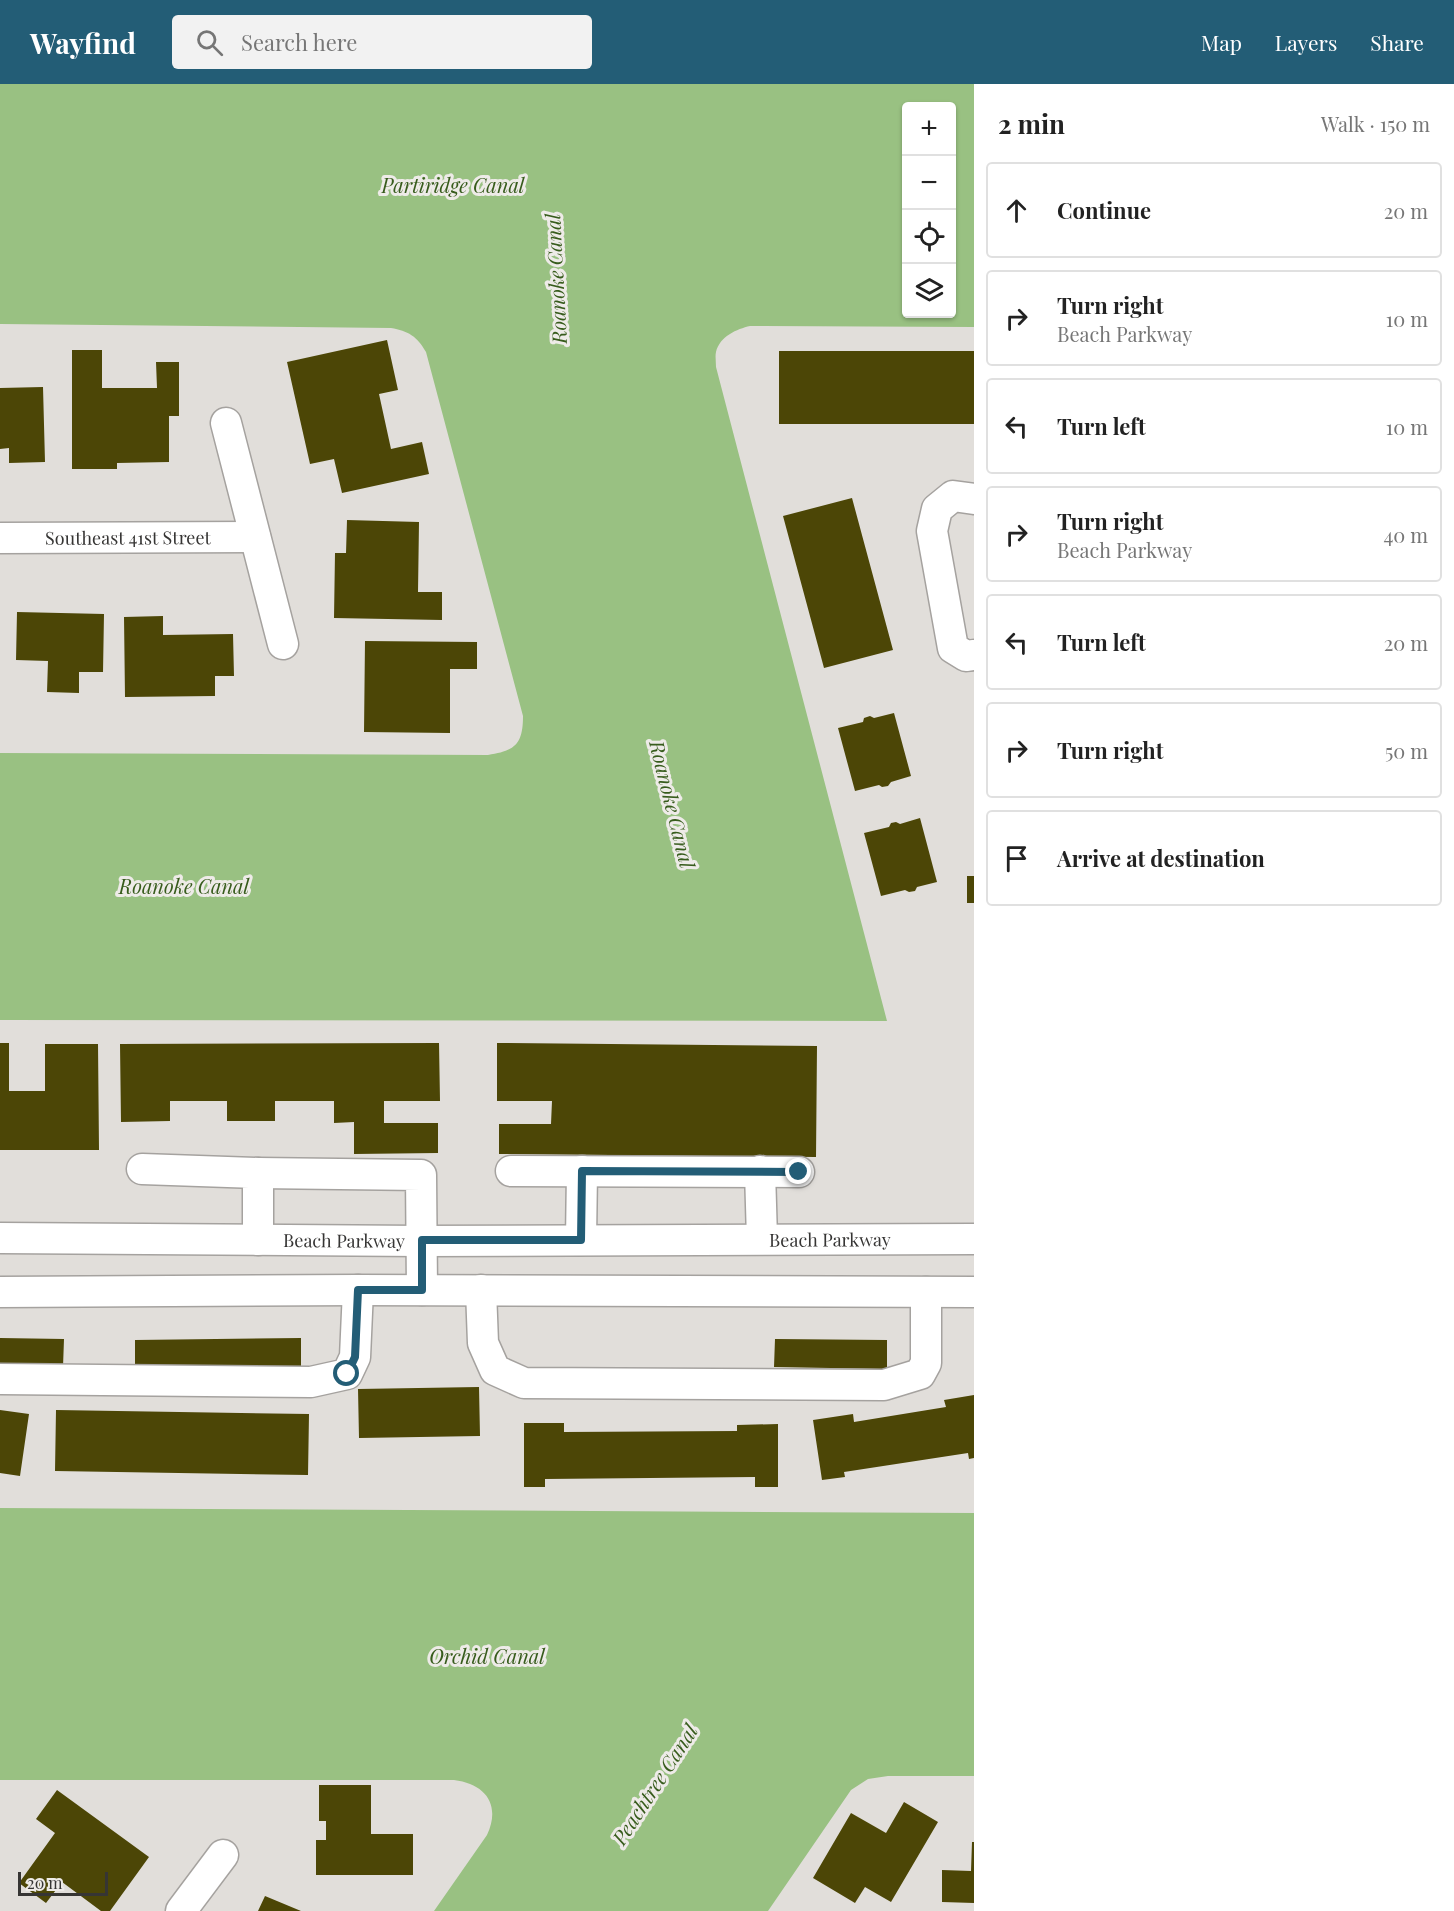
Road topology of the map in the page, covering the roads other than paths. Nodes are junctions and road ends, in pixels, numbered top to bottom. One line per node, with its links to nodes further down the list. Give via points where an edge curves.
1 (226, 423): 3 (street)
2 (974, 499): 6 (street, via 953,496 937,509 932,531 953,648 966,656)
3 (255, 537): 4 (street, Southeast 41st Street); 5 (street)
4 (0, 538)
5 (283, 644)
6 (974, 655)
7 (142, 1169): 12 (street)
8 (511, 1171): 9 (street)
9 (582, 1171): 10 (street); 18 (street)
10 (760, 1171): 11 (street); 15 (street)
11 (799, 1172)
12 (258, 1173): 14 (street); 17 (street, via 421,1175)
13 (0, 1238): 14 (street, Beach Parkway)
14 (258, 1239): 17 (street, Beach Parkway)
15 (762, 1239): 16 (street, Beach Parkway); 18 (street, Beach Parkway)
16 (974, 1239)
17 (422, 1240): 18 (street, Beach Parkway); 20 (street)
18 (581, 1240)
19 (358, 1290): 20 (street); 22 (street); 25 (street, via 355,1357 347,1374 311,1382)
20 (422, 1290): 21 (street)
21 (481, 1290): 23 (street); 23 (street, via 483,1343 495,1370 524,1383 873,1385 920,1374 926,1363)
22 (0, 1292)
23 (926, 1292): 24 (street)
24 (974, 1292)
25 (0, 1379)
26 (224, 1855): 27 (street)
27 (181, 1911)

